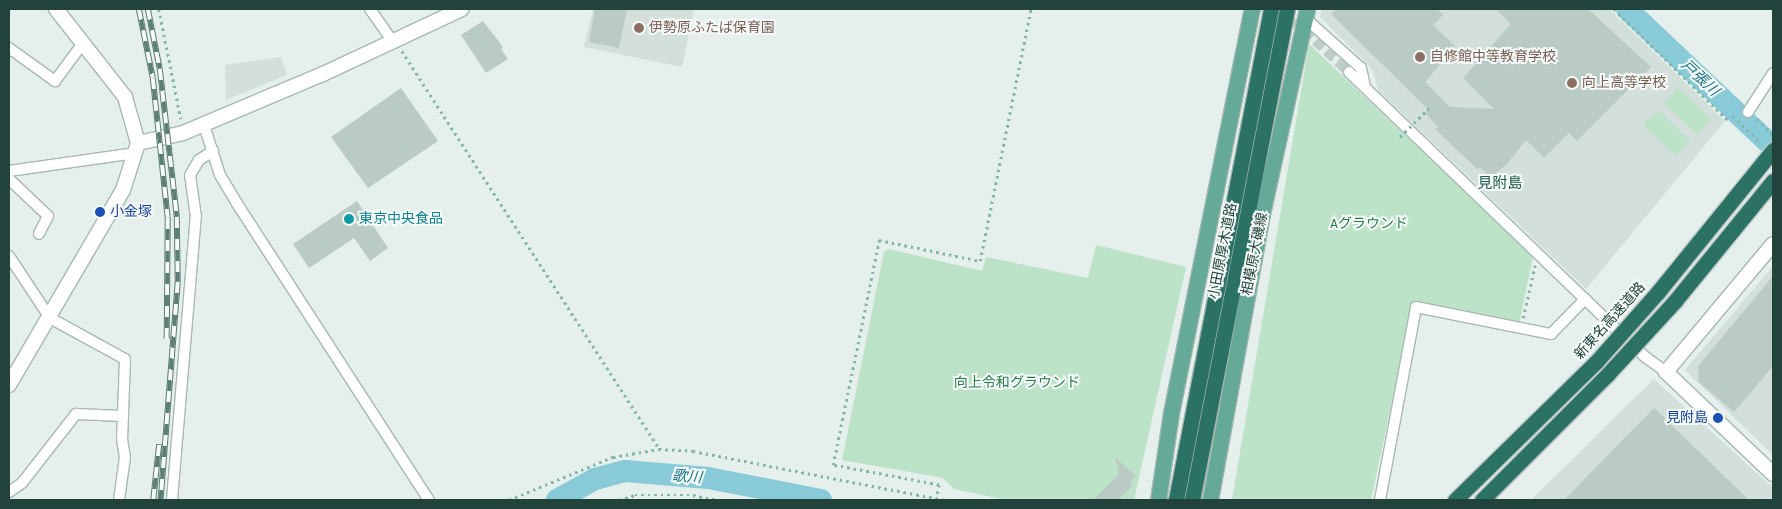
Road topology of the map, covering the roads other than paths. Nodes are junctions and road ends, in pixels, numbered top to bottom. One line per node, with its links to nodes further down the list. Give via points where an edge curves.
1 (56, 9): 9 (street)
2 (370, 9): 8 (street)
3 (462, 9): 8 (street)
4 (1252, 9): 37 (main road, via 1171,413)
5 (1271, 9): 38 (highway, 小田原厚木道路)
6 (1288, 9): 39 (highway, 小田原厚木道路)
7 (1306, 13): 13 (street, via 1361,68); 40 (main road, 相模原大磯線, via 1262,214)
8 (394, 41): 15 (street)
9 (83, 43): 10 (street, via 55,81); 16 (street, via 125,97)
10 (9, 48)
11 (1349, 72): 13 (street)
12 (1773, 74): 14 (street)
13 (1365, 87): 27 (street)
14 (1748, 112)
15 (204, 125): 16 (street); 18 (street)
16 (137, 148): 19 (street); 28 (street, via 123,190)
17 (1770, 149): 42 (highway, 新東名高速道路, bridge, via 1664,285 1602,355)
18 (213, 151): 35 (street, via 199,160 190,175 196,217); 36 (street, via 220,175 236,202)
19 (9, 172)
20 (9, 179): 23 (street)
21 (1773, 181): 43 (highway, bridge, via 1675,301 1594,389)
22 (54, 207): 23 (street)
23 (48, 216): 24 (street)
24 (39, 234)
25 (1773, 244): 29 (street)
26 (9, 256): 28 (street)
27 (1585, 299): 29 (street); 41 (street, via 1551,334 1416,307)
28 (50, 318): 30 (street); 31 (street, via 125,359)
29 (1666, 372): 32 (street)
30 (9, 385)
31 (123, 416): 33 (street, via 76,414 22,483); 34 (street, via 125,457)
32 (1773, 474)
33 (9, 492)
34 (119, 500)
35 (172, 500)
36 (429, 500)
37 (1158, 500)
38 (1176, 500)
39 (1192, 500)
40 (1210, 500)
41 (1380, 500)
42 (1455, 500)
43 (1482, 500)

